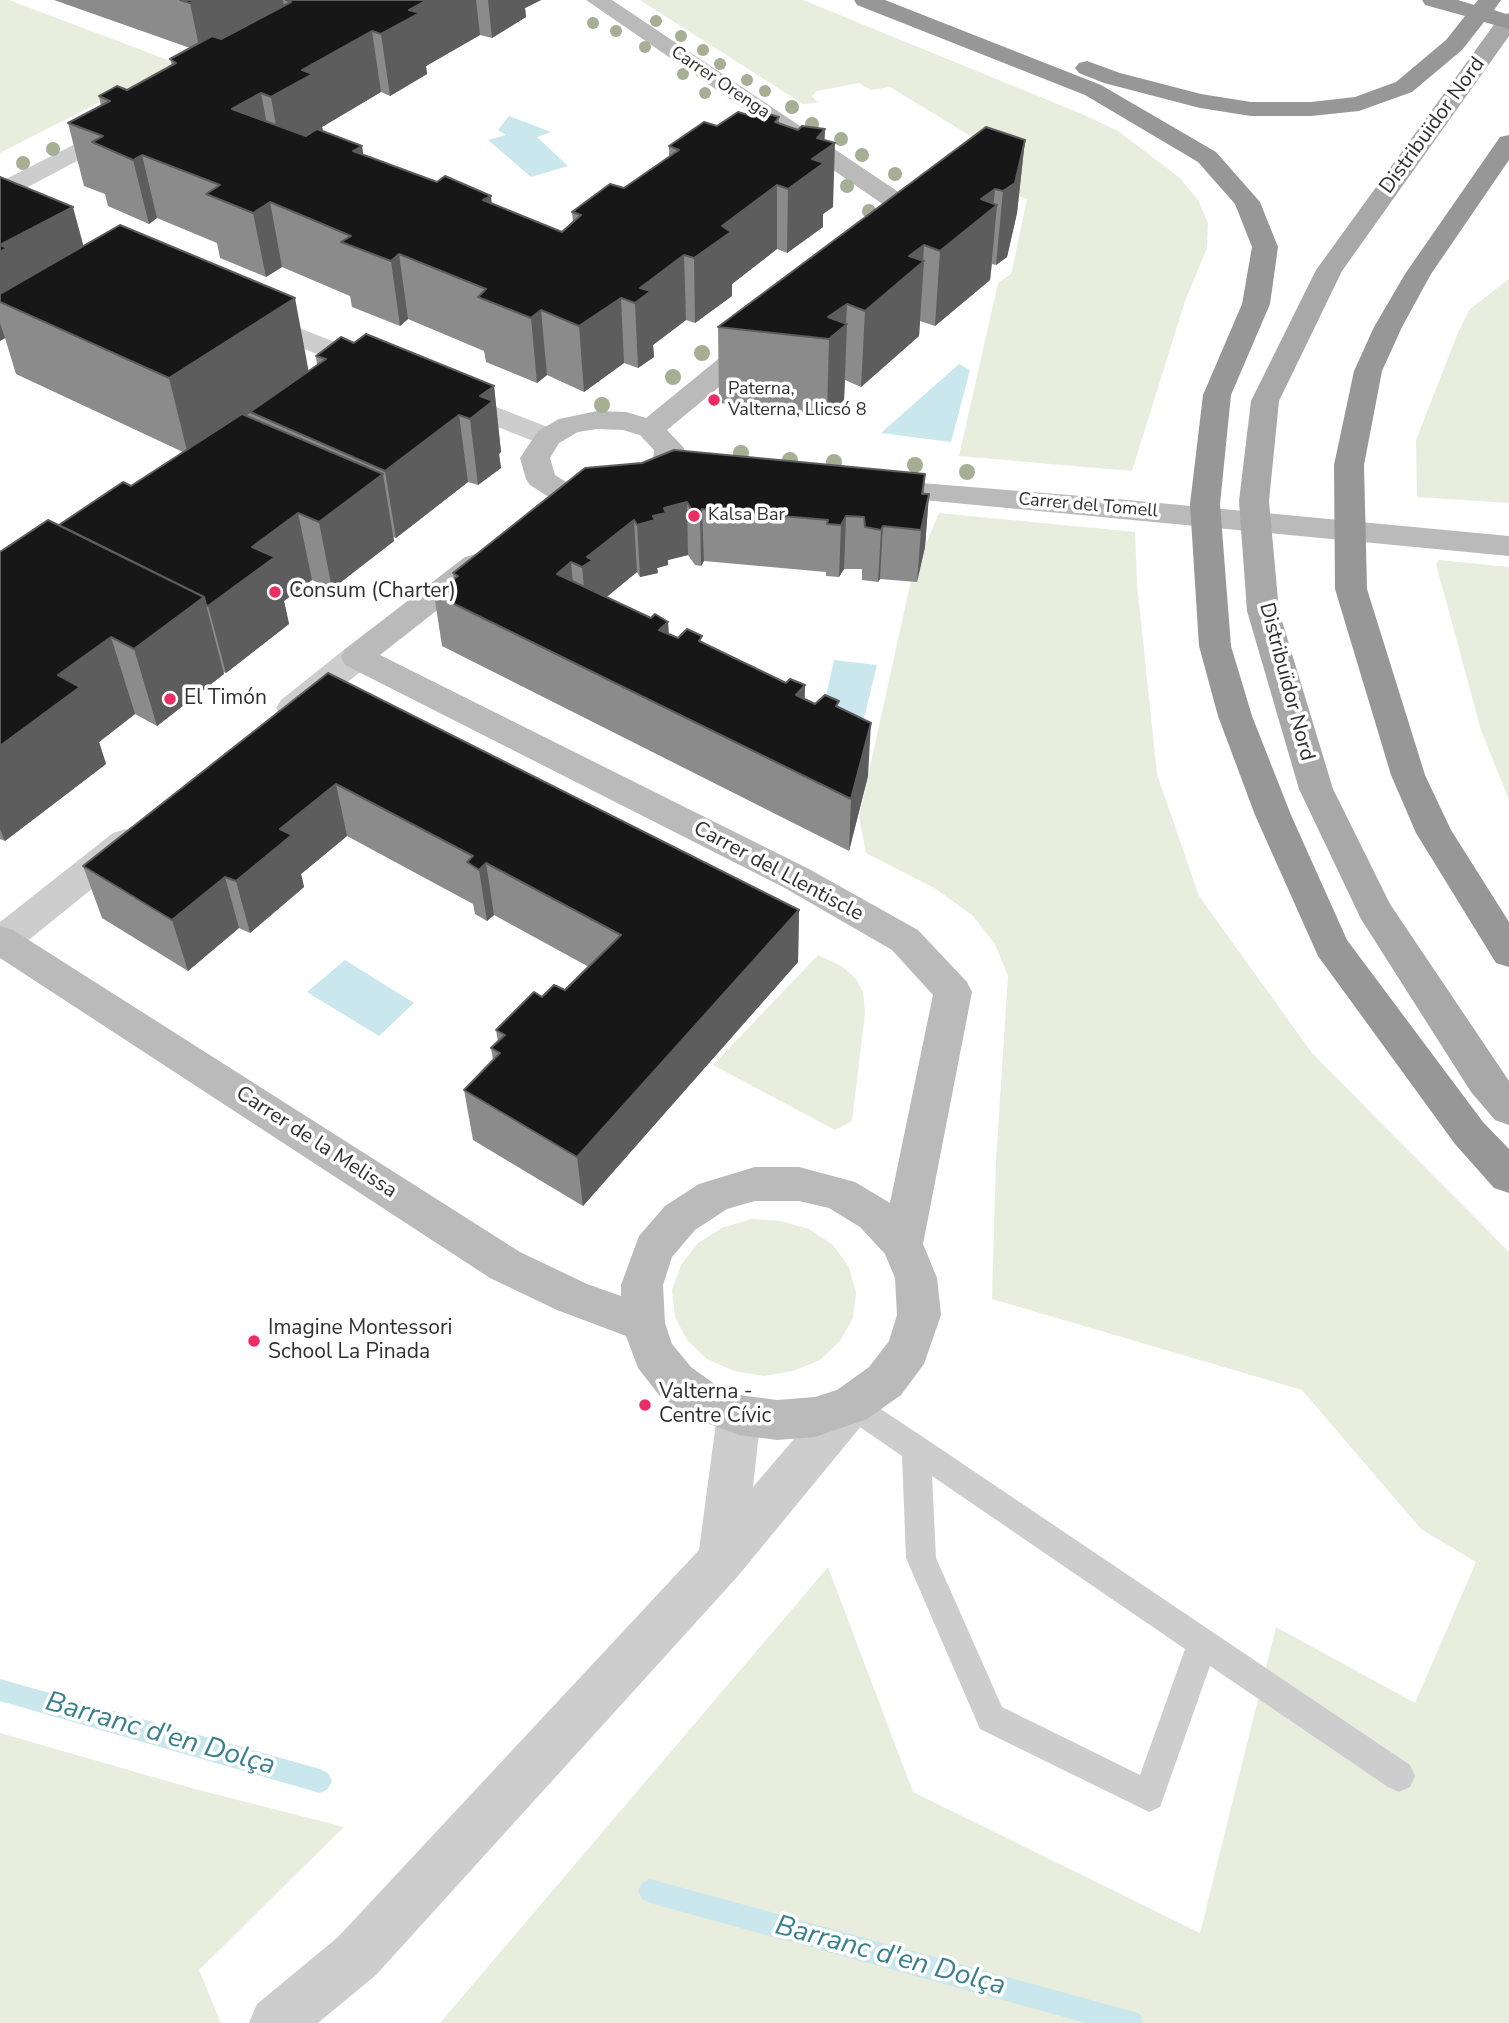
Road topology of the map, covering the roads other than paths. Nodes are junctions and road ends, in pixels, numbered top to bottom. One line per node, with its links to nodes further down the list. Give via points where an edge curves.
1 (597, 0): 10 (street, Carrer Orenga, via 894,200 905,220)
2 (865, 0): 26 (highway, via 1093,90 1207,157 1247,202 1265,247 1256,304 1217,395 1205,504 1215,646 1239,728 1331,946 1469,1133)
3 (917, 0): 5 (highway, via 1112,78 1200,101 1251,109 1299,109 1359,104 1404,88 1454,45)
4 (1433, 0): 6 (highway)
5 (1490, 0)
6 (1509, 21): 25 (main road, Distribuïdor Nord, via 1329,270 1265,401 1254,501 1263,611 1316,789 1374,909)
7 (139, 118): 9 (street)
8 (1509, 142): 24 (highway, via 1418,274 1388,327 1368,371 1349,465 1350,589 1408,775 1434,833)
9 (0, 192)
10 (865, 252)
11 (229, 308): 13 (street)
12 (783, 320): 15 (street)
13 (395, 375)
14 (420, 386): 16 (street)
15 (650, 429): 16 (street, via 626,421 597,420 569,425); 16 (street, via 669,448 680,472 643,491 606,500 556,503 535,458)
16 (548, 437)
17 (849, 486): 18 (street, Carrer del Tomell)
18 (1509, 546)
19 (495, 550): 20 (street)
20 (357, 657): 21 (street); 27 (street, Carrer del Llentiscle, via 796,878 905,940 953,992)
21 (271, 726)
22 (152, 821): 23 (street)
23 (1, 941): 28 (street, Carrer de la Melissa, via 505,1265)
24 (1509, 953)
25 (1509, 1110)
26 (1509, 1176)
27 (902, 1244): 28 (street, via 875,1215 840,1194 799,1184 755,1184 715,1196 680,1218 654,1249 642,1285); 29 (street, via 916,1278 919,1315 908,1350 885,1381)
28 (643, 1324): 30 (street, via 654,1354 675,1381 704,1402)
29 (851, 1405): 30 (street, via 815,1417 777,1420); 31 (lane); 32 (street)
30 (739, 1415): 32 (street)
31 (916, 1448): 33 (lane); 33 (lane, via 921,1558 991,1718 1149,1796)
32 (721, 1560): 35 (street, via 357,1955)
33 (1202, 1643): 34 (lane)
34 (1399, 1776)
35 (276, 2023)

